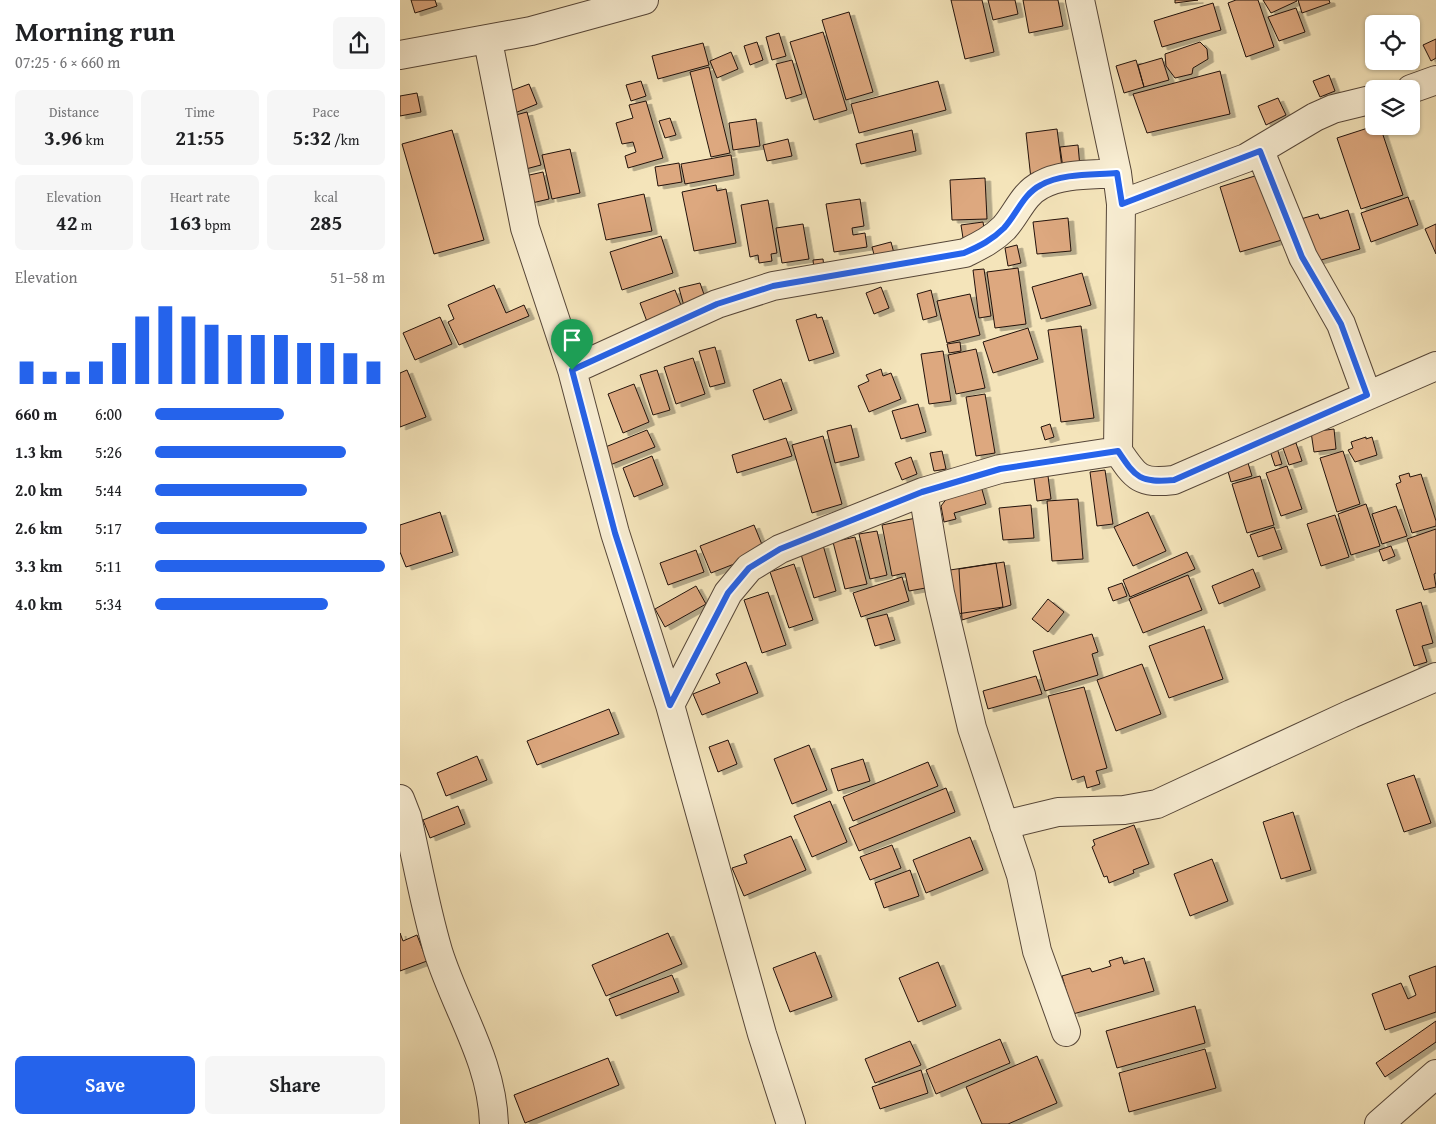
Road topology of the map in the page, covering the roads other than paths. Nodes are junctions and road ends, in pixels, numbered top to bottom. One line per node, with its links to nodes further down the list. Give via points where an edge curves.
1 (1080, 0): 9 (street)
2 (630, 2): 3 (street)
3 (488, 41): 4 (street); 12 (street, via 525,228)
4 (400, 55)
5 (1436, 80): 6 (street)
6 (1420, 86)
7 (1365, 101): 8 (street, via 1315,117)
8 (1260, 151): 10 (street); 13 (street, via 1302,257 1341,324)
9 (1117, 173): 10 (street); 12 (street, via 1057,179 1041,184 1028,194 1004,228 986,244 964,253 773,286 717,304)
10 (1122, 204): 14 (street)
11 (1436, 366): 13 (street)
12 (572, 370): 17 (street, via 615,533)
13 (1367, 395): 14 (street, via 1174,480 1152,482 1133,473)
14 (1118, 451): 15 (street, via 1000,469)
15 (922, 492): 17 (street, via 780,549 749,568 728,593); 19 (street, via 940,593 972,728)
16 (1436, 677): 19 (street, via 1157,804 1124,810 1058,812)
17 (670, 705): 23 (street, via 762,1034)
18 (400, 799): 22 (street, via 438,951 474,1036 493,1103)
19 (1004, 825): 20 (street, via 1021,875 1037,951)
20 (1066, 1032)
21 (1436, 1074): 24 (street)
22 (494, 1124)
23 (791, 1124)
24 (1379, 1124)

